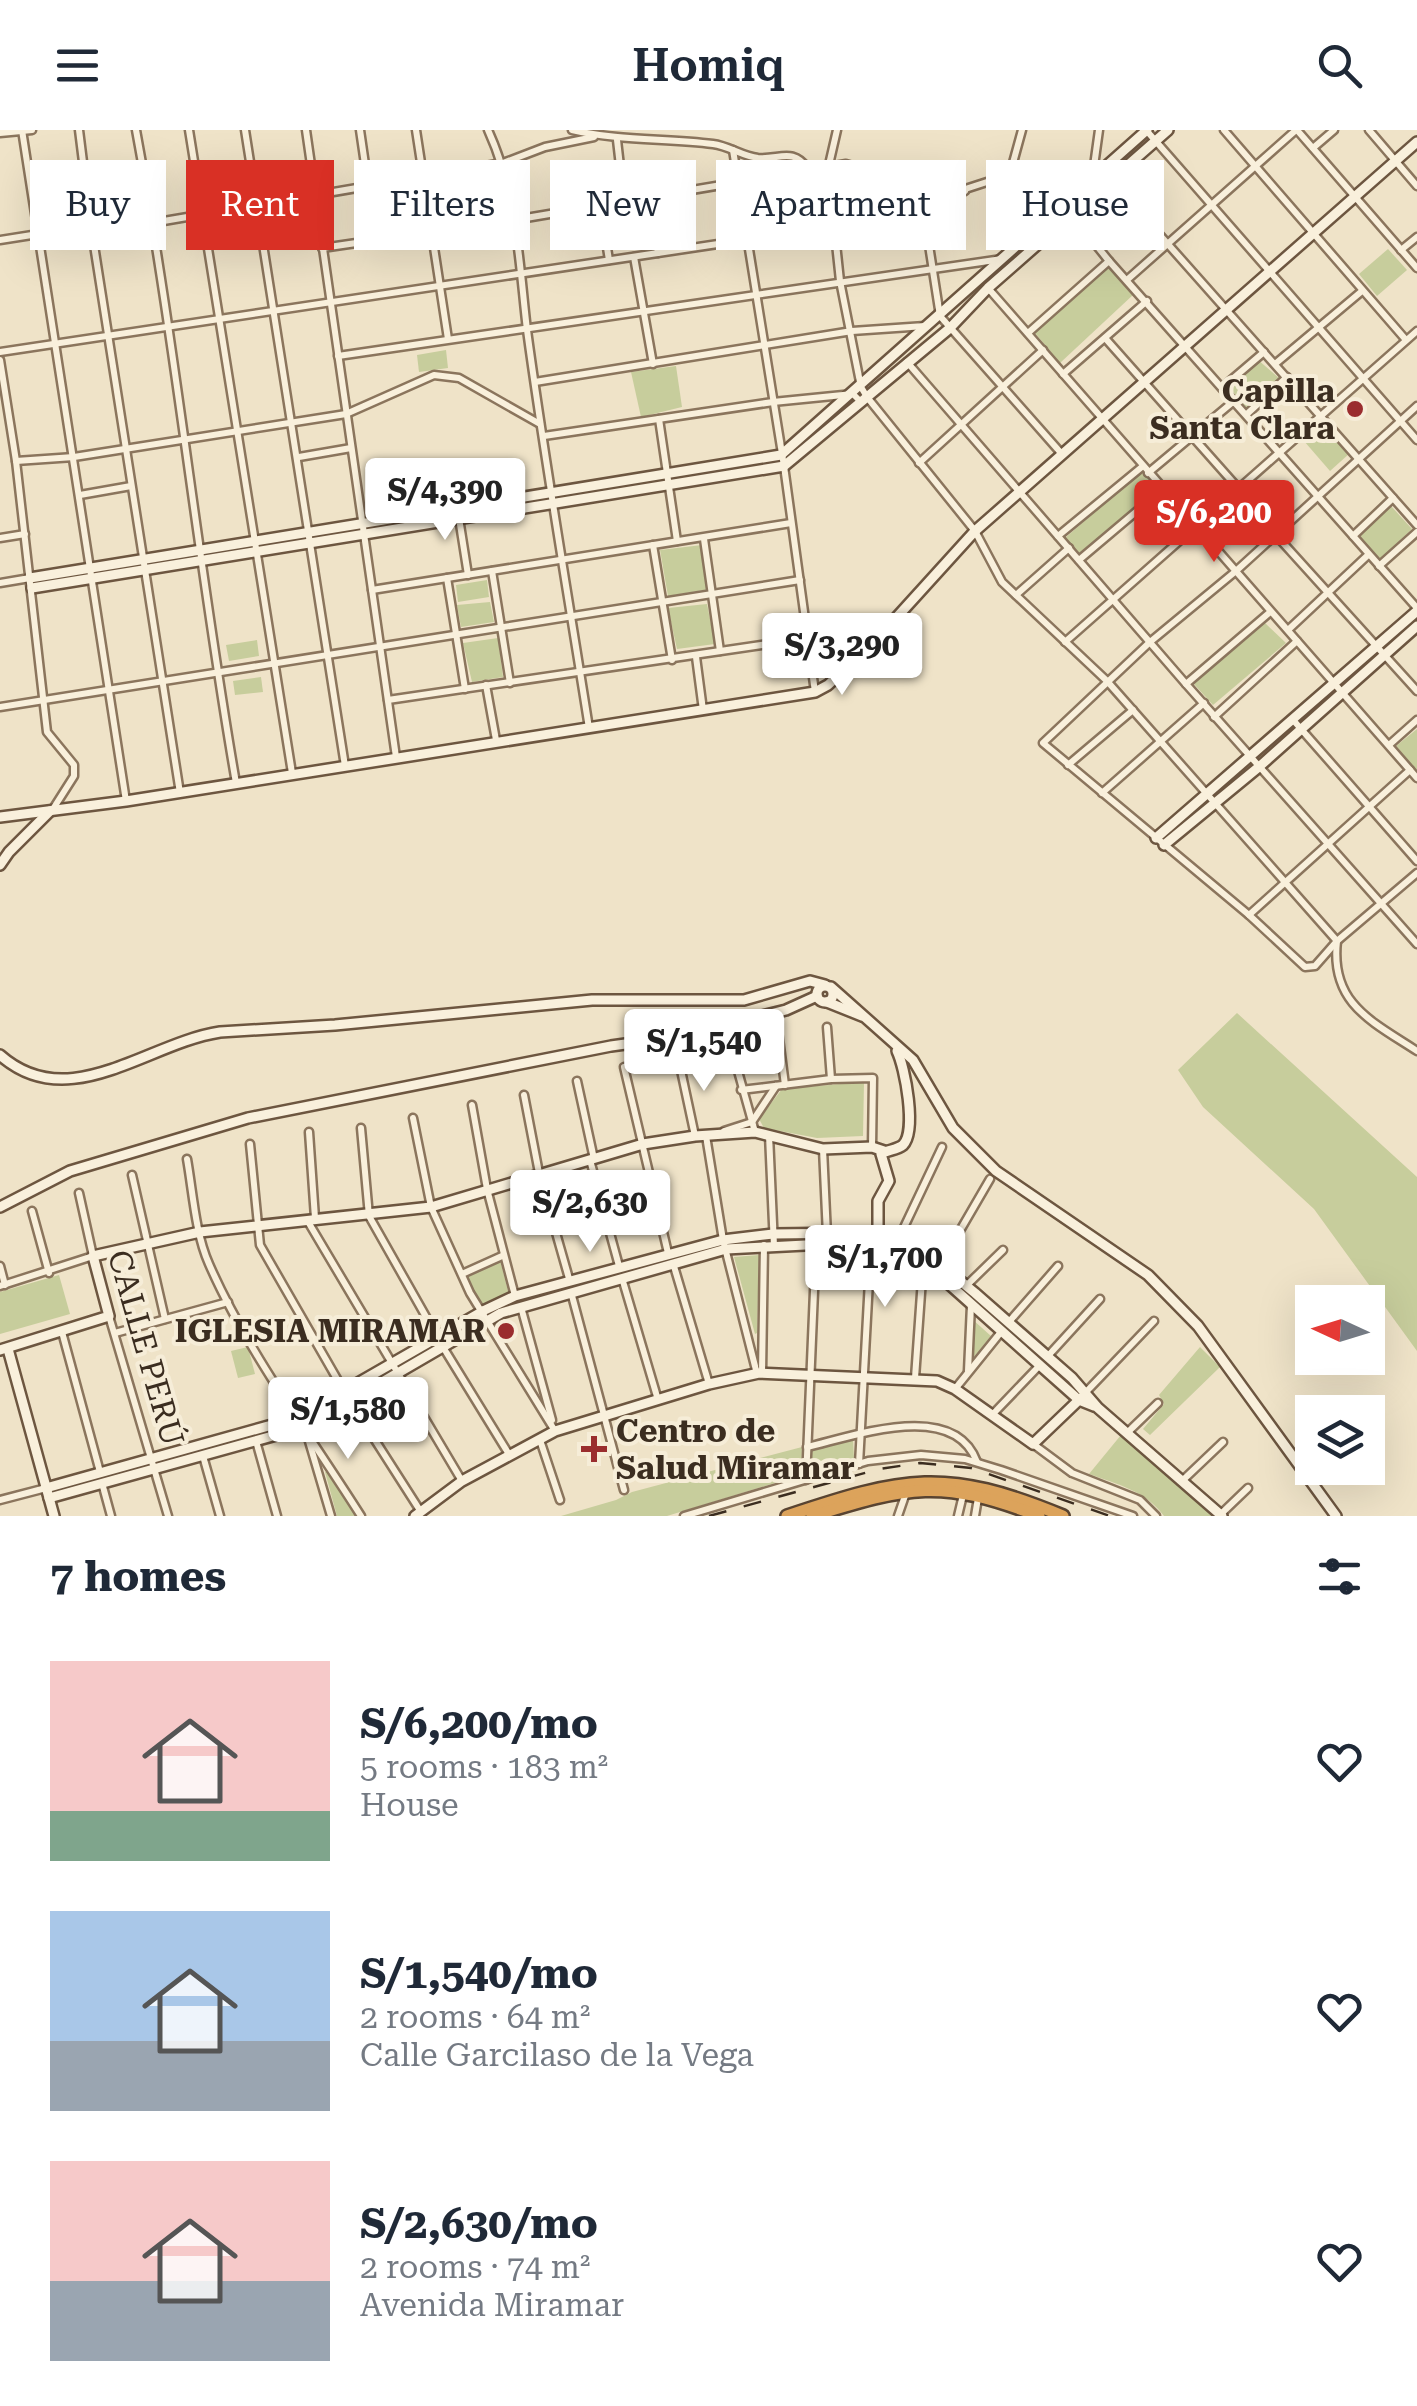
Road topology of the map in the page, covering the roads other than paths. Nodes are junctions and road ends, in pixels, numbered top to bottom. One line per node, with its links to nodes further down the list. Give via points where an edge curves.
1 (32, 130): 20 (street)
2 (79, 130): 29 (street)
3 (136, 130): 30 (street)
4 (190, 130): 31 (street)
5 (245, 130): 32 (street)
6 (306, 130): 33 (street)
7 (360, 130): 34 (street)
8 (416, 130): 35 (street)
9 (488, 130): 36 (street)
10 (572, 130): 23 (street)
11 (838, 130): 41 (street)
12 (1022, 130): 42 (street)
13 (1098, 130): 43 (street)
14 (1147, 130): 25 (street); 44 (main road)
15 (1168, 130): 25 (main road)
16 (1224, 130): 47 (street)
17 (1296, 130): 27 (street); 47 (street)
18 (1334, 130): 27 (street)
19 (1368, 130): 46 (street)
20 (22, 131): 21 (street); 48 (street)
21 (0, 134)
22 (653, 134): 24 (street); 28 (street)
23 (594, 137): 24 (street); 37 (street)
24 (617, 140): 38 (street)
25 (1155, 141): 45 (main road); 51 (street)
26 (1417, 142): 46 (main road)
27 (1312, 148): 50 (street)
28 (733, 150): 39 (street); 40 (street)
29 (83, 160)
30 (141, 160)
31 (194, 160)
32 (250, 160)
33 (309, 160)
34 (364, 160)
35 (421, 160)
36 (502, 160)
37 (511, 160)
38 (619, 160)
39 (735, 160)
40 (801, 160)
41 (830, 160)
42 (1014, 160)
43 (1095, 160)
44 (1114, 160)
45 (1134, 160)
46 (1396, 161): 49 (street); 50 (main road)
47 (1255, 168): 51 (street); 52 (street)
48 (30, 186)
49 (1417, 186)
50 (1355, 198): 52 (main road); 76 (street)
51 (1212, 204): 57 (street); 84 (street)
52 (1314, 234): 84 (main road); 90 (street)
53 (30, 236): 56 (street)
54 (1164, 236): 57 (street)
55 (1417, 237): 76 (street)
56 (0, 240)
57 (1170, 242): 86 (street); 95 (street)
58 (716, 245): 77 (street)
59 (39, 250): 111 (street)
60 (95, 250): 107 (street)
61 (156, 250): 101 (street)
62 (209, 250): 98 (street)
63 (265, 250): 96 (street)
64 (322, 250): 93 (street)
65 (435, 250): 88 (street)
66 (519, 250): 85 (street)
67 (607, 250): 80 (street)
68 (658, 250): 77 (street)
69 (750, 250): 91 (street)
70 (837, 250): 87 (street)
71 (930, 250): 82 (street)
72 (1007, 250): 78 (street)
73 (1014, 250): 78 (main road)
74 (1032, 250): 89 (main road)
75 (1100, 250): 81 (street)
76 (1401, 250): 83 (street)
77 (658, 253): 79 (street)
78 (1007, 256): 82 (street); 97 (main road)
79 (634, 257): 80 (street); 94 (street)
80 (609, 260): 85 (street)
81 (1109, 261): 86 (street); 106 (street)
82 (933, 268): 87 (street); 97 (street)
83 (1417, 268)
84 (1268, 274): 95 (main road); 103 (street)
85 (523, 275): 88 (street); 100 (street)
86 (1128, 279): 92 (street)
87 (840, 281): 91 (street); 104 (street)
88 (440, 286): 93 (street); 109 (street)
89 (988, 288): 102 (main road); 106 (street)
90 (1362, 291): 103 (street); 110 (street)
91 (757, 293): 94 (street); 112 (street)
92 (1148, 301): 108 (street); 113 (street)
93 (330, 302): 96 (street); 117 (street)
94 (642, 310): 100 (street); 120 (street)
95 (1227, 310): 113 (main road); 116 (street)
96 (276, 312): 98 (street); 139 (street)
97 (940, 316): 99 (main road); 102 (street)
98 (221, 321): 101 (street); 142 (street)
99 (930, 325): 104 (street); 129 (main road)
100 (527, 327): 109 (street); 126 (street)
101 (167, 328): 107 (street); 145 (street)
102 (950, 328): 119 (main road); 128 (street)
103 (1317, 328): 121 (street); 124 (street)
104 (852, 331): 112 (street); 129 (street)
105 (1417, 332): 110 (street)
106 (1028, 333): 114 (street)
107 (108, 336): 111 (street); 147 (street)
108 (1105, 338): 122 (street); 125 (street)
109 (448, 339): 117 (street)
110 (1406, 340): 124 (street)
111 (54, 344): 115 (street); 151 (street)
112 (765, 345): 120 (street); 131 (street)
113 (1187, 345): 125 (main road); 127 (street)
114 (1043, 350): 122 (street); 128 (street)
115 (0, 352)
116 (1264, 352): 121 (street); 127 (street)
117 (338, 356): 133 (street)
118 (0, 360): 154 (street)
119 (906, 361): 129 (main road); 141 (street)
120 (653, 364): 126 (street)
121 (1274, 364): 123 (street)
122 (1063, 374): 136 (street)
123 (1287, 376): 134 (street); 135 (street)
124 (1362, 379): 135 (street); 138 (street)
125 (1144, 381): 136 (main road); 144 (street)
126 (535, 382): 140 (street)
127 (1223, 387): 130 (street)
128 (1004, 388): 141 (street); 150 (street)
129 (860, 395): 131 (street); 155 (main road); 156 (street)
130 (1234, 401): 134 (street); 144 (street)
131 (773, 402): 137 (street); 155 (street)
132 (1417, 406): 138 (street)
133 (346, 414): 139 (street); 140 (street, via 448,375); 148 (street)
134 (1247, 414): 149 (street)
135 (1322, 415): 149 (street); 153 (street)
136 (1102, 417): 150 (main road); 157 (street)
137 (659, 419): 143 (street); 158 (street)
138 (1400, 420): 146 (street); 153 (street)
139 (292, 423): 142 (street); 152 (street)
140 (542, 425): 143 (street)
141 (962, 425): 156 (street); 162 (street)
142 (236, 433): 145 (street); 183 (street)
143 (544, 436): 165 (street)
144 (1193, 437): 157 (street); 160 (street)
145 (182, 440): 147 (street); 186 (street)
146 (1417, 440)
147 (126, 448): 151 (street); 159 (street)
148 (351, 448): 152 (street); 171 (street)
149 (1280, 452): 160 (street); 164 (street)
150 (1061, 454): 162 (main road)
151 (74, 457): 154 (street); 163 (street)
152 (298, 457): 178 (street)
153 (1360, 457): 164 (street); 166 (street)
154 (16, 461): 175 (street)
155 (783, 461): 158 (main road); 169 (street)
156 (919, 463): 173 (street)
157 (1146, 469): 161 (street); 176 (street)
158 (668, 479): 165 (main road); 181 (street)
159 (131, 486): 163 (street); 189 (street)
160 (1238, 488): 170 (street)
161 (1162, 490): 170 (street); 188 (street)
162 (1019, 491): 173 (main road); 176 (street)
163 (80, 495): 193 (street)
164 (1317, 496): 174 (street); 177 (street)
165 (553, 497): 167 (main road); 187 (street)
166 (1393, 498): 168 (street); 177 (street)
167 (459, 512): 171 (main road); 194 (street)
168 (1414, 514): 172 (street)
169 (791, 524): 180 (street); 196 (street)
170 (1195, 524): 192 (street); 203 (street)
171 (363, 528): 178 (main road); 199 (street)
172 (1417, 528): 190 (street)
173 (975, 531): 202 (street); 235 (main road, via 877,639)
174 (1274, 533): 192 (street); 200 (street)
175 (25, 534): 179 (street); 198 (street)
176 (1058, 536): 184 (street)
177 (1352, 536): 185 (street)
178 (310, 537): 183 (main road); 220 (street)
179 (0, 538)
180 (704, 538): 181 (street); 201 (street)
181 (678, 540): 182 (street)
182 (653, 545): 187 (street); 204 (street)
183 (255, 547): 186 (main road); 223 (street)
184 (1069, 548): 188 (street); 202 (street)
185 (1368, 554): 190 (street); 200 (street)
186 (202, 555): 189 (main road); 225 (street)
187 (563, 559): 191 (street); 207 (street)
188 (1079, 560): 203 (street)
189 (143, 565): 193 (main road); 227 (street)
190 (1379, 566): 205 (street)
191 (492, 570): 194 (street); 209 (street)
192 (1236, 571): 206 (street); 215 (street)
193 (92, 574): 198 (main road); 233 (street)
194 (468, 574): 195 (street)
195 (446, 578): 199 (street); 211 (street)
196 (800, 580): 201 (street); 212 (street)
197 (0, 583): 198 (street)
198 (31, 583): 238 (street)
199 (372, 590): 216 (street)
200 (1329, 592): 210 (street); 217 (street)
201 (712, 594): 204 (street); 218 (street)
202 (1016, 595): 214 (street)
203 (1113, 600): 214 (street); 215 (street)
204 (662, 602): 207 (street); 222 (street)
205 (1417, 610): 217 (main road)
206 (1269, 612): 210 (street); 229 (street)
207 (572, 616): 209 (street); 224 (street)
208 (1417, 626): 219 (main road)
209 (501, 627): 211 (street); 228 (street)
210 (1288, 630): 213 (street)
211 (456, 634): 216 (street); 232 (street)
212 (809, 638): 218 (street); 235 (street)
213 (1297, 641): 230 (street); 243 (street)
214 (1064, 642): 226 (street)
215 (1150, 642): 226 (street); 229 (street)
216 (380, 646): 220 (street); 237 (street)
217 (1375, 647): 219 (street); 230 (main road)
218 (720, 651): 221 (street)
219 (1385, 654): 234 (street); 236 (main road)
220 (327, 655): 223 (street); 253 (street)
221 (696, 656): 222 (street); 242 (street)
222 (672, 660): 224 (street)
223 (274, 664): 225 (street); 256 (street)
224 (580, 672): 228 (street); 246 (street)
225 (217, 674): 227 (street); 258 (street)
226 (1107, 681): 241 (street); 252 (street, via 1044,739)
227 (161, 682): 233 (street); 259 (street)
228 (510, 683): 231 (street)
229 (1186, 684): 239 (street)
230 (1335, 684): 236 (street); 245 (main road)
231 (486, 685): 232 (street); 247 (street)
232 (465, 688): 237 (street)
233 (110, 690): 238 (street); 262 (street)
234 (1417, 691)
235 (815, 692): 242 (main road)
236 (1343, 692): 245 (main road); 249 (street)
237 (388, 700): 251 (street)
238 (46, 702): 240 (street); 265 (street, via 47,732 74,765)
239 (1204, 703): 243 (street); 248 (street)
240 (0, 707)
241 (1133, 710): 248 (street); 252 (street)
242 (703, 711): 246 (main road)
243 (1214, 716): 250 (street)
244 (1417, 720): 249 (street)
245 (1298, 725): 250 (main road); 254 (main road); 264 (street)
246 (589, 728): 247 (main road)
247 (496, 740): 251 (main road)
248 (1160, 740): 260 (street); 261 (street)
249 (1390, 745): 255 (street)
250 (1253, 756): 254 (street); 261 (main road)
251 (396, 757): 253 (main road)
252 (1068, 765): 260 (street)
253 (344, 766): 256 (main road)
254 (1260, 766): 263 (main road); 268 (street)
255 (1410, 770): 257 (street); 264 (street)
256 (292, 773): 258 (main road)
257 (1417, 778)
258 (236, 782): 259 (main road)
259 (180, 793): 262 (main road)
260 (1102, 793): 267 (street)
261 (1208, 794): 263 (street); 267 (main road)
262 (126, 801): 265 (main road)
263 (1216, 803): 267 (main road); 272 (street)
264 (1370, 808): 268 (street); 269 (street)
265 (52, 810): 266 (main road); 270 (main road)
266 (0, 817)
267 (1160, 841): 274 (street)
268 (1329, 843): 272 (street); 273 (street)
269 (1417, 861)
270 (0, 865)
271 (1417, 873): 273 (street)
272 (1285, 881): 274 (street); 275 (street)
273 (1382, 904): 275 (street); 276 (street)
274 (1249, 915): 275 (street, via 1305,967 1315,966)
275 (1337, 941): 283 (street, via 1340,985 1364,1015)
276 (1417, 944)
277 (824, 994): 278 (main road); 278 (main road); 284 (main road, via 810,981 744,1000 592,1000 220,1032 71,1080 25,1072); 313 (main road, via 683,1036 248,1118 72,1170)
278 (869, 1019): 282 (main road)
279 (827, 1027): 287 (street)
280 (778, 1031): 289 (street)
281 (731, 1046): 290 (street)
282 (896, 1048): 304 (main road, via 907,1077 907,1136 900,1148); 419 (main road, via 921,1072 953,1128 996,1170 1148,1275 1198,1326)
283 (1417, 1050)
284 (0, 1055)
285 (678, 1060): 298 (street)
286 (624, 1067): 300 (street)
287 (831, 1079): 289 (street); 301 (street, via 874,1078)
288 (577, 1081): 306 (street)
289 (781, 1085): 290 (street); 294 (street)
290 (741, 1090): 294 (street)
291 (524, 1095): 307 (street)
292 (472, 1105): 310 (street)
293 (413, 1118): 312 (street)
294 (754, 1127): 297 (main road); 298 (main road)
295 (360, 1128): 315 (street)
296 (308, 1132): 316 (street)
297 (769, 1135): 303 (main road); 319 (street)
298 (703, 1136): 300 (main road); 324 (street)
299 (250, 1144): 317 (street)
300 (643, 1144): 306 (main road); 330 (street)
301 (872, 1147): 303 (main road); 304 (main road)
302 (942, 1147): 322 (street)
303 (823, 1149): 320 (street)
304 (884, 1151): 321 (main road, via 880,1158 889,1181 878,1201)
305 (188, 1159): 318 (street)
306 (592, 1159): 307 (main road); 334 (street)
307 (538, 1173): 310 (main road); 341 (street)
308 (132, 1175): 323 (street)
309 (990, 1180): 332 (street)
310 (487, 1188): 312 (main road); 329 (street)
311 (79, 1192): 328 (street, CALLE PERÚ)
312 (432, 1206): 315 (main road); 337 (street)
313 (0, 1207)
314 (32, 1211): 336 (street)
315 (369, 1216): 316 (main road); 353 (street)
316 (311, 1218): 317 (main road); 357 (street)
317 (256, 1225): 318 (main road); 365 (street, via 260,1245)
318 (200, 1232): 323 (main road); 344 (street)
319 (768, 1234): 320 (main road); 324 (main road); 326 (street)
320 (827, 1235): 321 (main road)
321 (874, 1239): 322 (main road); 325 (main road); 331 (main road); 361 (street)
322 (898, 1240): 332 (main road)
323 (146, 1244): 328 (main road); 348 (street)
324 (724, 1244): 326 (main road); 330 (main road); 359 (street)
325 (816, 1244): 326 (main road); 360 (street)
326 (769, 1247): 359 (street)
327 (1003, 1250): 340 (street)
328 (93, 1256): 336 (street); 346 (main road, CALLE PERÚ)
329 (502, 1256): 337 (street); 343 (street)
330 (671, 1258): 334 (main road); 338 (main road); 363 (street)
331 (924, 1262): 345 (main road); 362 (street)
332 (940, 1264): 340 (main road)
333 (0, 1266): 339 (street)
334 (619, 1266): 341 (main road)
335 (1058, 1266): 350 (street)
336 (48, 1273): 339 (street)
337 (462, 1274): 347 (street)
338 (622, 1278): 341 (main road); 367 (street)
339 (3, 1286)
340 (966, 1286): 350 (main road)
341 (571, 1287): 343 (main road); 369 (street)
342 (1100, 1299): 355 (street)
343 (518, 1301): 347 (main road); 373 (street)
344 (228, 1302): 348 (street); 371 (street)
345 (971, 1304): 350 (main road); 358 (street)
346 (110, 1316): 351 (main road); 352 (street, CALLE PERÚ)
347 (484, 1316): 353 (main road); 373 (street)
348 (165, 1319): 352 (street)
349 (1154, 1321): 366 (street)
350 (1005, 1327): 355 (main road); 356 (main road); 358 (street)
351 (62, 1332): 354 (main road); 387 (street)
352 (115, 1334): 383 (street, CALLE PERÚ)
353 (440, 1342): 357 (main road); 382 (street)
354 (4, 1350): 396 (main road)
355 (1047, 1356): 366 (main road)
356 (1040, 1366): 366 (main road); 370 (street)
357 (394, 1369): 365 (main road); 389 (street)
358 (968, 1371): 364 (street)
359 (759, 1373): 360 (main road); 363 (main road)
360 (811, 1375): 361 (main road); 380 (street)
361 (863, 1376): 362 (main road); 374 (street)
362 (915, 1378): 364 (main road)
363 (708, 1384): 367 (main road)
364 (955, 1388): 370 (main road)
365 (347, 1396): 371 (main road); 372 (main road); 402 (street)
366 (1082, 1396): 375 (main road); 379 (main road)
367 (658, 1400): 369 (main road)
368 (1158, 1404): 375 (street)
369 (605, 1414): 373 (main road); 394 (street)
370 (993, 1414): 379 (main road)
371 (297, 1418): 372 (street); 383 (main road)
372 (305, 1427): 377 (main road); 409 (street); 410 (street)
373 (555, 1431): 376 (main road)
374 (860, 1433): 380 (street); 384 (street, via 941,1428 962,1438); 385 (street)
375 (1127, 1433): 390 (main road)
376 (540, 1440): 382 (main road); 398 (street)
377 (256, 1441): 381 (main road); 408 (street)
378 (1223, 1442): 390 (street)
379 (1033, 1444): 418 (street, via 1072,1473 1140,1500)
380 (807, 1446): 388 (street)
381 (203, 1456): 386 (main road); 407 (street)
382 (511, 1456): 389 (main road)
383 (152, 1458): 386 (street, CALLE PERÚ); 387 (main road)
384 (977, 1463): 385 (street, via 921,1455); 417 (street)
385 (859, 1464): 388 (street)
386 (156, 1469): 387 (main road); 406 (street, CALLE PERÚ)
387 (101, 1477): 396 (main road); 405 (street)
388 (806, 1480): 411 (street)
389 (462, 1481): 402 (main road)
390 (1182, 1481): 403 (main road)
391 (902, 1487): 392 (highway); 399 (highway); 400 (street)
392 (964, 1488): 395 (highway); 414 (street)
393 (1248, 1488): 403 (street)
394 (624, 1490)
395 (980, 1492): 401 (highway); 415 (street)
396 (47, 1493): 397 (street); 404 (main road)
397 (0, 1500)
398 (560, 1500)
399 (840, 1507): 412 (highway); 413 (highway)
400 (898, 1513)
401 (1039, 1513): 416 (highway)
402 (418, 1514)
403 (1221, 1515)
404 (54, 1516)
405 (110, 1516)
406 (168, 1516)
407 (220, 1516)
408 (277, 1516)
409 (331, 1516)
410 (361, 1516)
411 (684, 1516)
412 (787, 1516)
413 (812, 1516)
414 (958, 1516)
415 (975, 1516)
416 (1063, 1516)
417 (1133, 1516)
418 (1156, 1516)
419 (1336, 1516)

